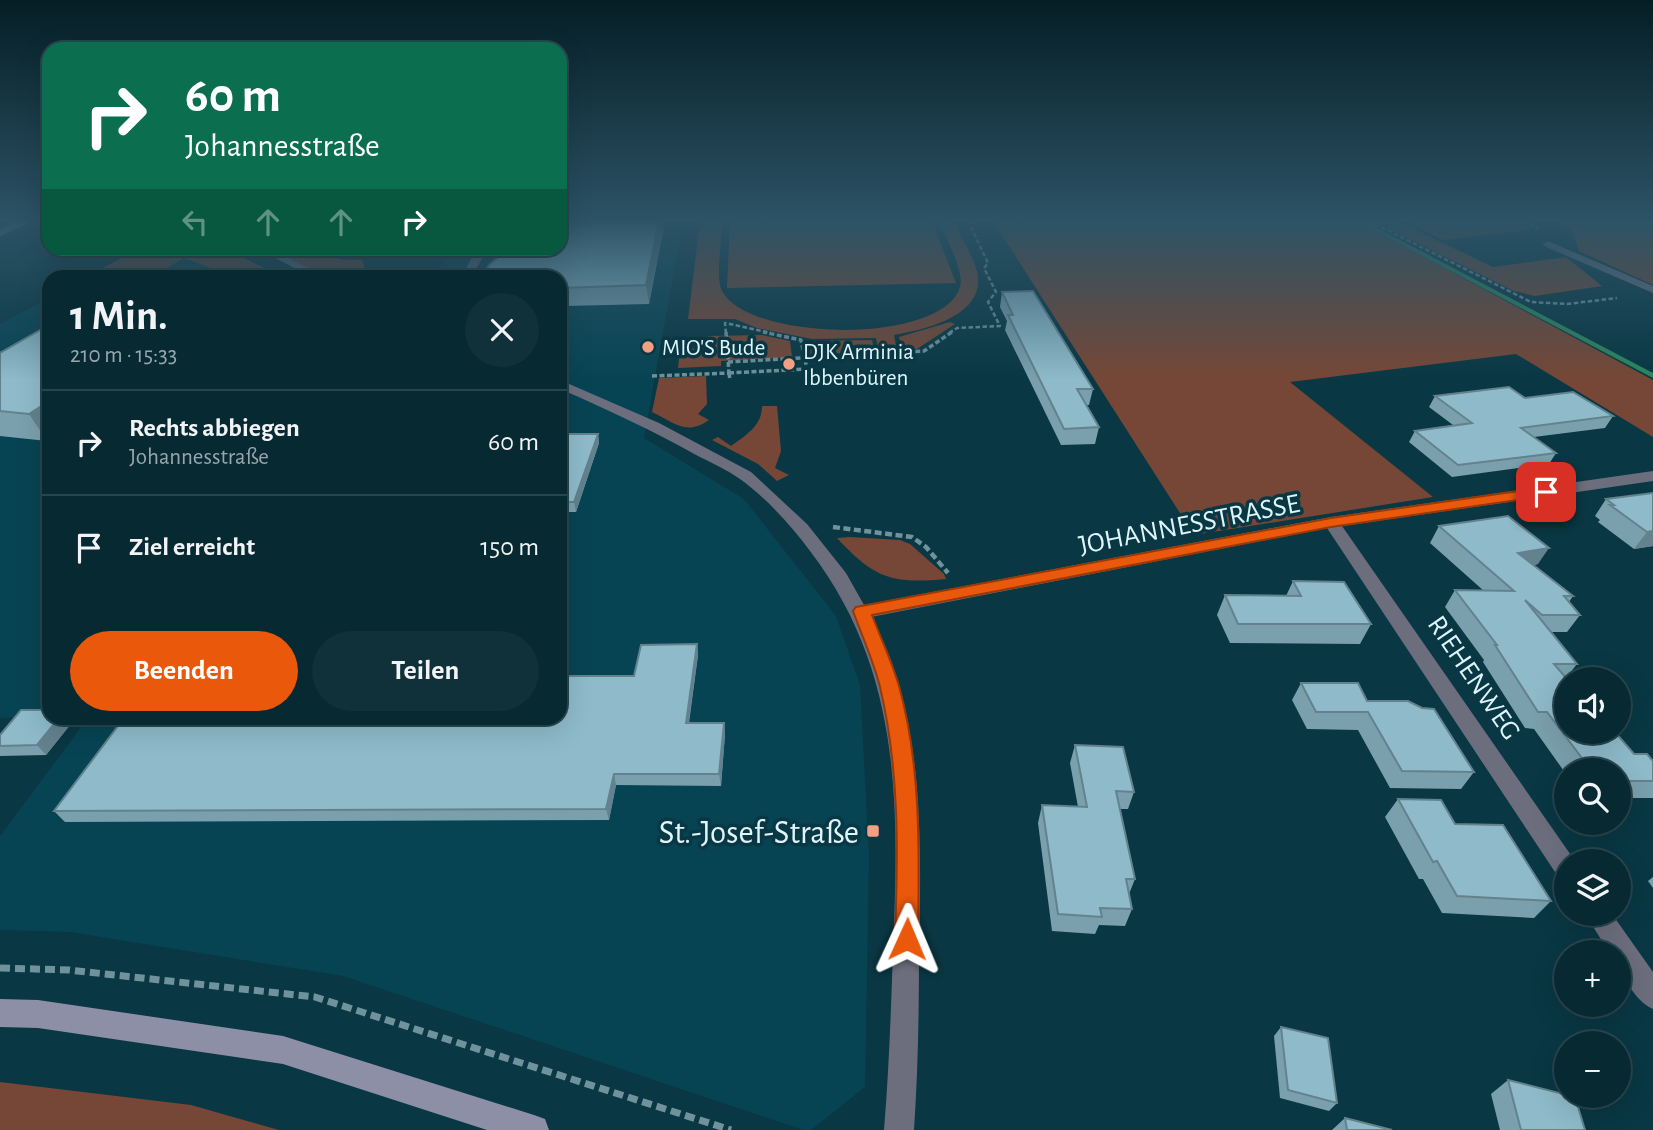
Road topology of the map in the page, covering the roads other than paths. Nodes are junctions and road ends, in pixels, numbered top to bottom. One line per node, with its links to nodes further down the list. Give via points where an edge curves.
1 (1616, 274): 2 (street)
2 (1653, 290)
3 (567, 387): 6 (street, via 660,428 748,478 816,544)
4 (1653, 476): 5 (street, JOHANNESSTRASSE)
5 (1331, 522): 6 (street, JOHANNESSTRASSE); 7 (street, RIEHENWEG)
6 (862, 611): 12 (street, via 889,686 902,753 909,830)
7 (1554, 849)
8 (1606, 926): 9 (street)
9 (1653, 995)
10 (0, 1013): 11 (main road, via 38,1014 284,1050)
11 (534, 1130)
12 (899, 1130)

